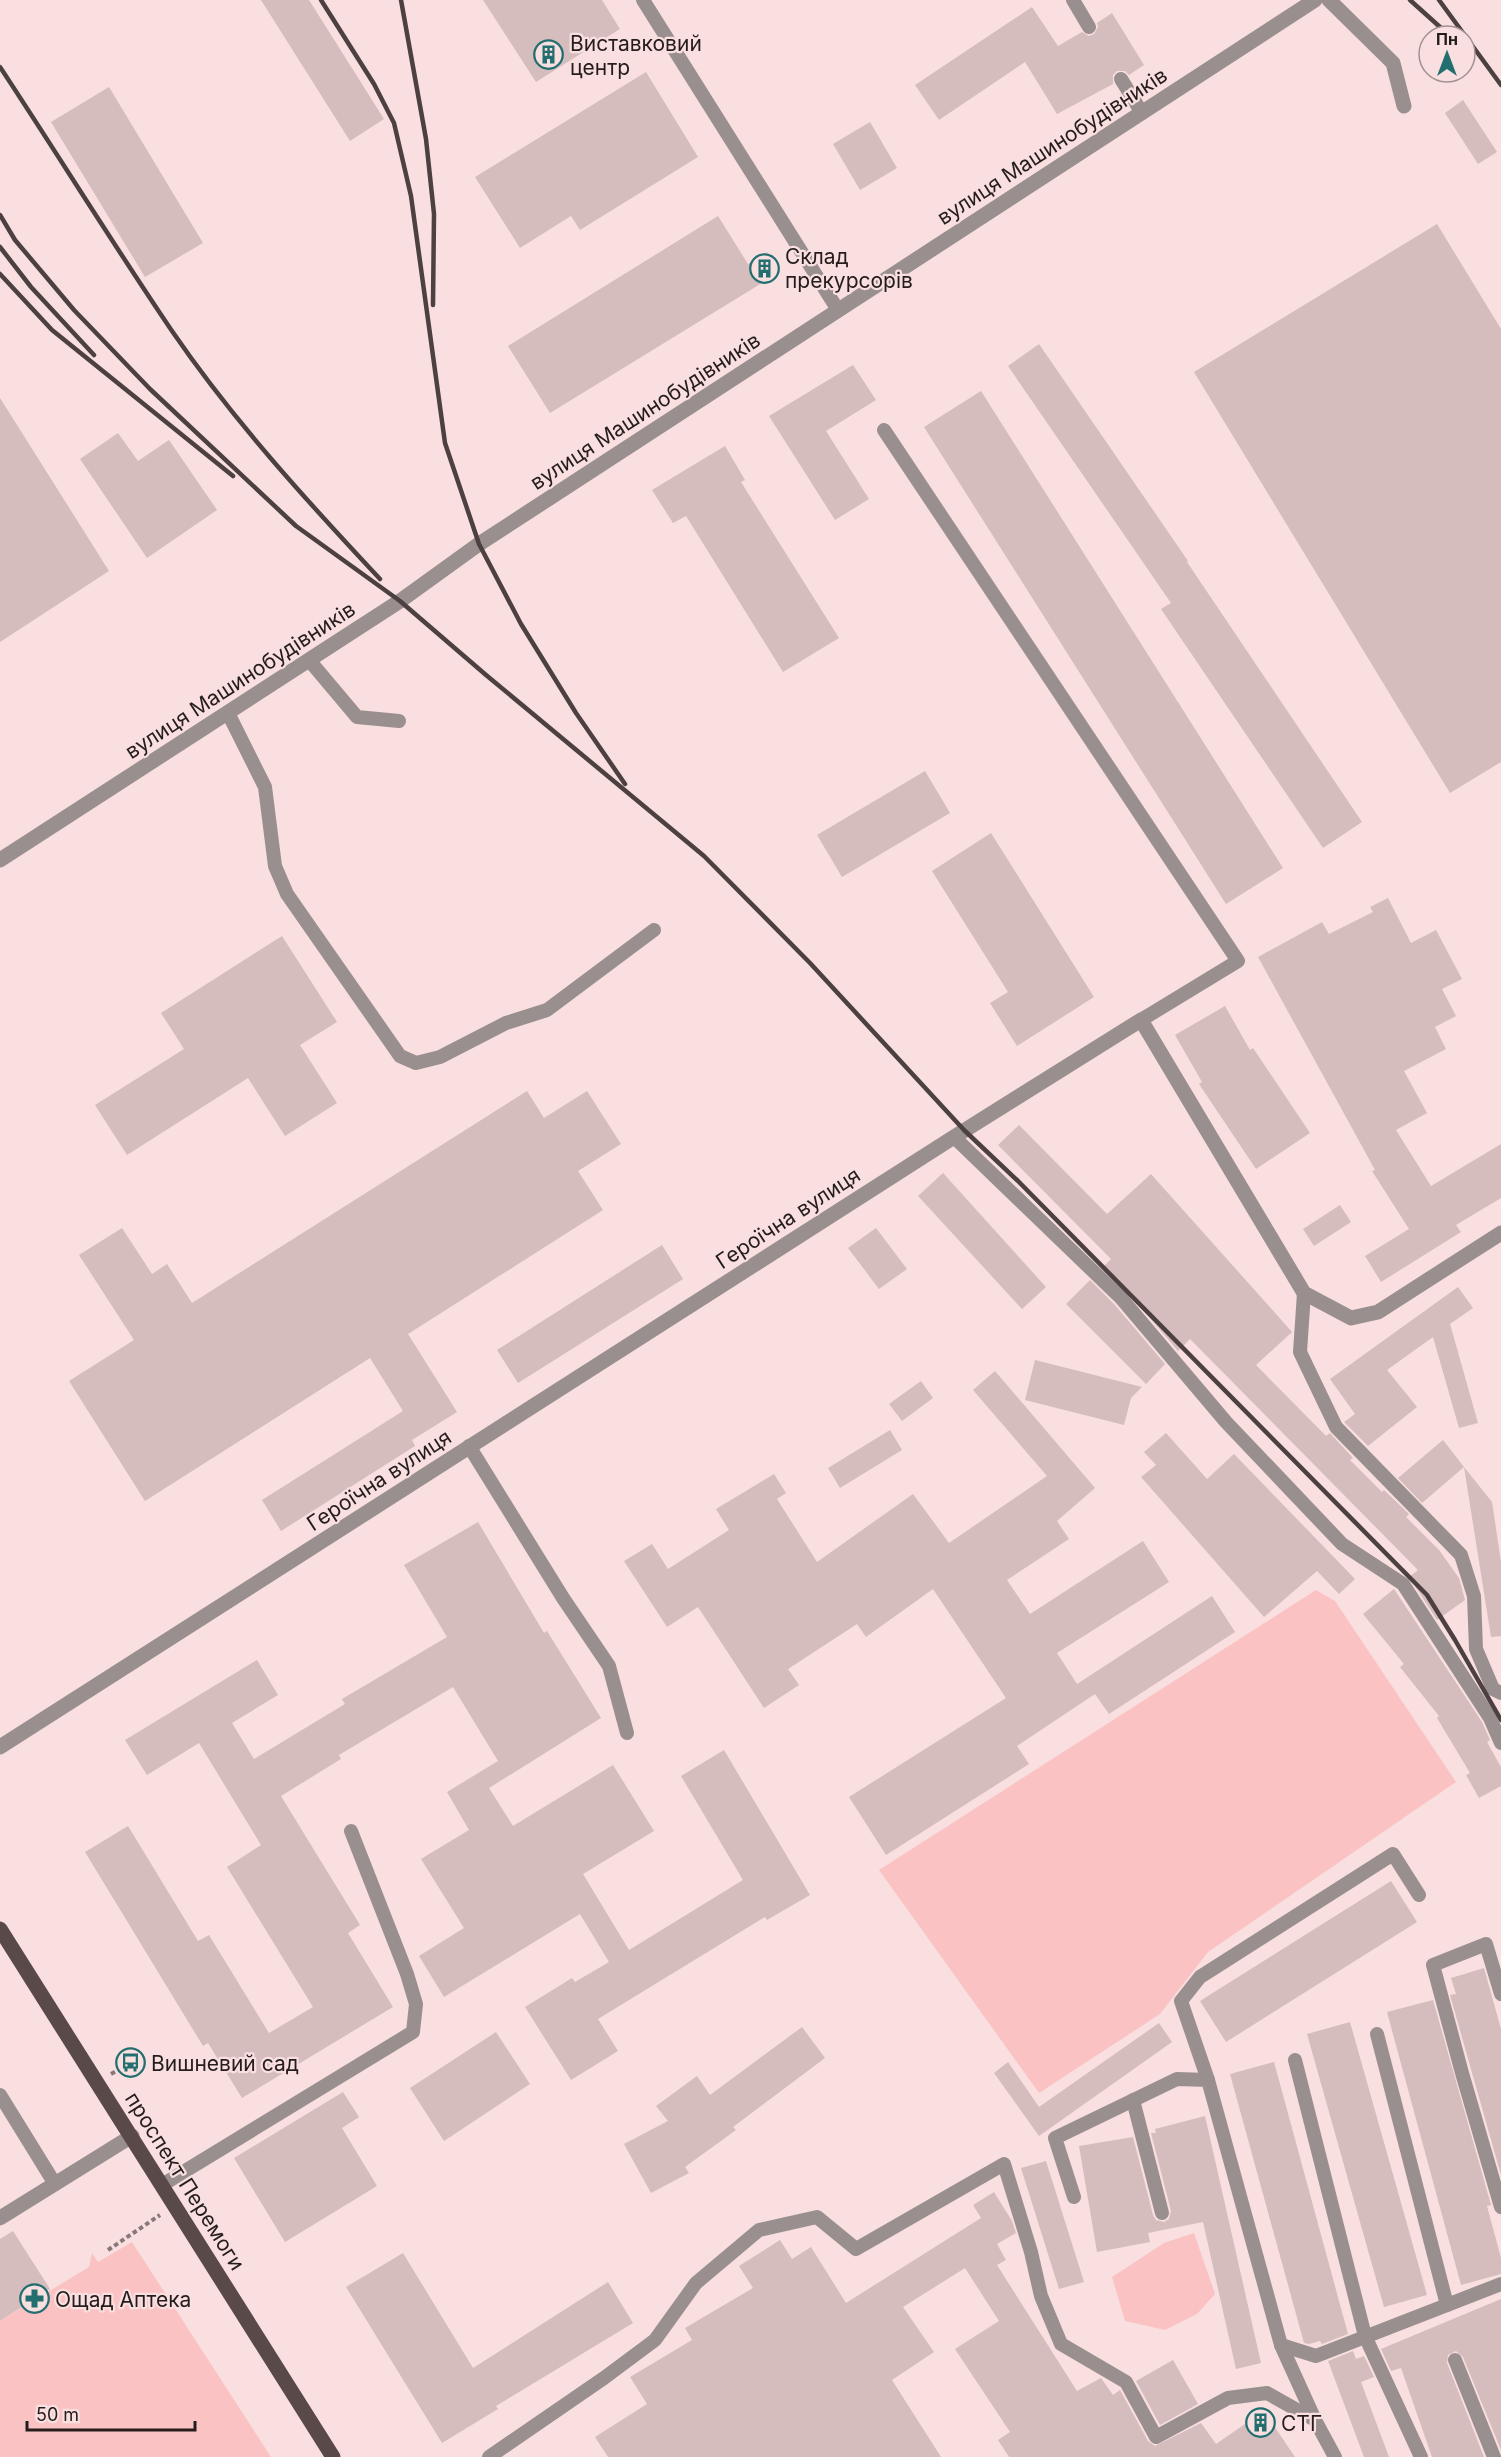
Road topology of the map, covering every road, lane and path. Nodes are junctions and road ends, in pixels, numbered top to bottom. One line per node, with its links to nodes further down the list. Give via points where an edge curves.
1 (643, 0): 9 (lane)
2 (1073, 0): 5 (lane)
3 (1315, 0): 8 (street, вулиця Машинобудівників)
4 (1329, 0): 7 (street, via 1393,63)
5 (1089, 27)
6 (1121, 80): 8 (lane)
7 (1404, 106)
8 (1142, 113): 9 (street, вулиця Машинобудівників)
9 (838, 310): 11 (street, вулиця Машинобудівників)
10 (884, 430): 16 (lane, via 1238,961)
11 (309, 660): 12 (street, вулиця Машинобудівників); 13 (lane, via 357,717)
12 (228, 712): 14 (street, вулиця Машинобудівників); 15 (lane, via 265,787 275,866 287,894 400,1056 416,1063 440,1057 506,1023 547,1010)
13 (399, 722)
14 (0, 860)
15 (654, 930)
16 (1142, 1020): 17 (street, Героїчна вулиця); 19 (street)
17 (954, 1137): 20 (street, Героїчна вулиця); 23 (lane, via 1121,1298 1226,1422 1342,1544 1403,1584 1490,1718)
18 (1501, 1233): 19 (street, via 1378,1312 1351,1318)
19 (1304, 1293): 21 (lane, via 1300,1352 1336,1427 1461,1556 1474,1596 1476,1648 1493,1689)
20 (469, 1446): 22 (lane, via 609,1666); 24 (street, Героїчна вулиця)
21 (1501, 1693)
22 (627, 1733)
23 (1501, 1743)
24 (0, 1747)
25 (351, 1830): 38 (lane, via 407,1974 416,2004 413,2032)
26 (1419, 1895): 32 (lane, via 1393,1854 1200,1977 1181,2001)
27 (0, 1929): 33 (main road, проспект Перемоги)
28 (1501, 1994): 41 (lane, via 1486,1944 1434,1965)
29 (1377, 2034): 46 (lane)
30 (144, 2056): 33 (path)
31 (1295, 2060): 47 (lane)
32 (1208, 2080): 35 (lane, via 1177,2079); 48 (lane)
33 (97, 2081): 36 (main road, проспект Перемоги)
34 (0, 2095): 37 (lane)
35 (1133, 2100): 39 (lane, via 1055,2138); 42 (lane)
36 (132, 2136): 37 (street); 38 (main road, проспект Перемоги)
37 (55, 2184): 43 (street)
38 (162, 2185): 40 (main road, проспект Перемоги)
39 (1074, 2197)
40 (175, 2205): 44 (path); 51 (main road, проспект Перемоги)
41 (1501, 2207)
42 (1162, 2213)
43 (0, 2218)
44 (108, 2250)
45 (1501, 2284): 46 (lane)
46 (1447, 2305): 47 (lane)
47 (1365, 2336): 48 (lane, via 1316,2356); 54 (lane)
48 (1281, 2345): 50 (lane)
49 (1455, 2360): 55 (lane)
50 (1315, 2420): 52 (lane, via 1267,2393 1228,2398 1156,2437 1126,2382 1061,2344 1041,2296 1004,2164 856,2249 817,2217 759,2230 696,2283 655,2340); 53 (lane)
51 (333, 2457)
52 (489, 2457)
53 (1335, 2457)
54 (1421, 2457)
55 (1494, 2457)

